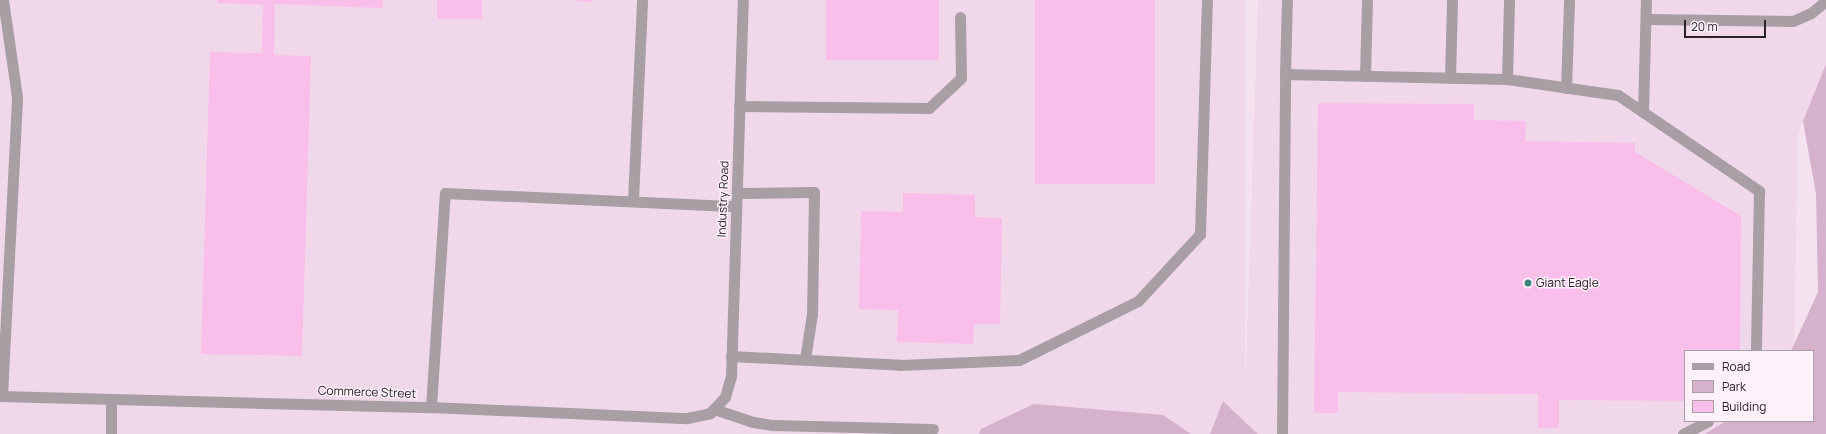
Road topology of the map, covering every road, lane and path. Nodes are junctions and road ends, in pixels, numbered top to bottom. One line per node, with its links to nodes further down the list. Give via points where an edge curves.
1 (2, 0): 27 (street, via 17,97)
2 (642, 0): 22 (street)
3 (743, 0): 19 (street, Industry Road)
4 (1207, 0): 26 (street, via 1200,234 1138,301 1019,360 900,365)
5 (1287, 0): 14 (street)
6 (1367, 0): 15 (street)
7 (1452, 0): 16 (street)
8 (1509, 0): 17 (street)
9 (1569, 0): 18 (street)
10 (1646, 0): 13 (street)
11 (1826, 1): 13 (street, via 1811,13 1794,21)
12 (960, 18): 19 (street, via 961,78 929,108)
13 (1646, 19): 20 (street)
14 (1285, 74): 15 (street); 35 (street)
15 (1366, 76): 16 (street)
16 (1450, 78): 17 (street)
17 (1507, 79): 18 (street)
18 (1566, 88): 20 (street, via 1618,95)
19 (739, 106): 21 (street, Industry Road)
20 (1644, 112): 24 (street, via 1759,191)
21 (737, 193): 23 (street, Industry Road); 26 (street, via 814,192 812,314)
22 (633, 201): 23 (street); 30 (street, via 445,193)
23 (736, 206): 25 (street, Industry Road)
24 (1756, 350)
25 (731, 356): 26 (street); 28 (street, Industry Road, via 731,376)
26 (805, 359)
27 (1, 396): 29 (street, Commerce Street)
28 (725, 397): 31 (street, Commerce Street)
29 (111, 399): 30 (street, Commerce Street); 34 (street)
30 (431, 407): 31 (street, Commerce Street, via 687,418 710,413)
31 (714, 409): 33 (street, via 753,422 773,424)
32 (1706, 422): 36 (street)
33 (933, 429)
34 (111, 434)
35 (1282, 434)
36 (1683, 434)

